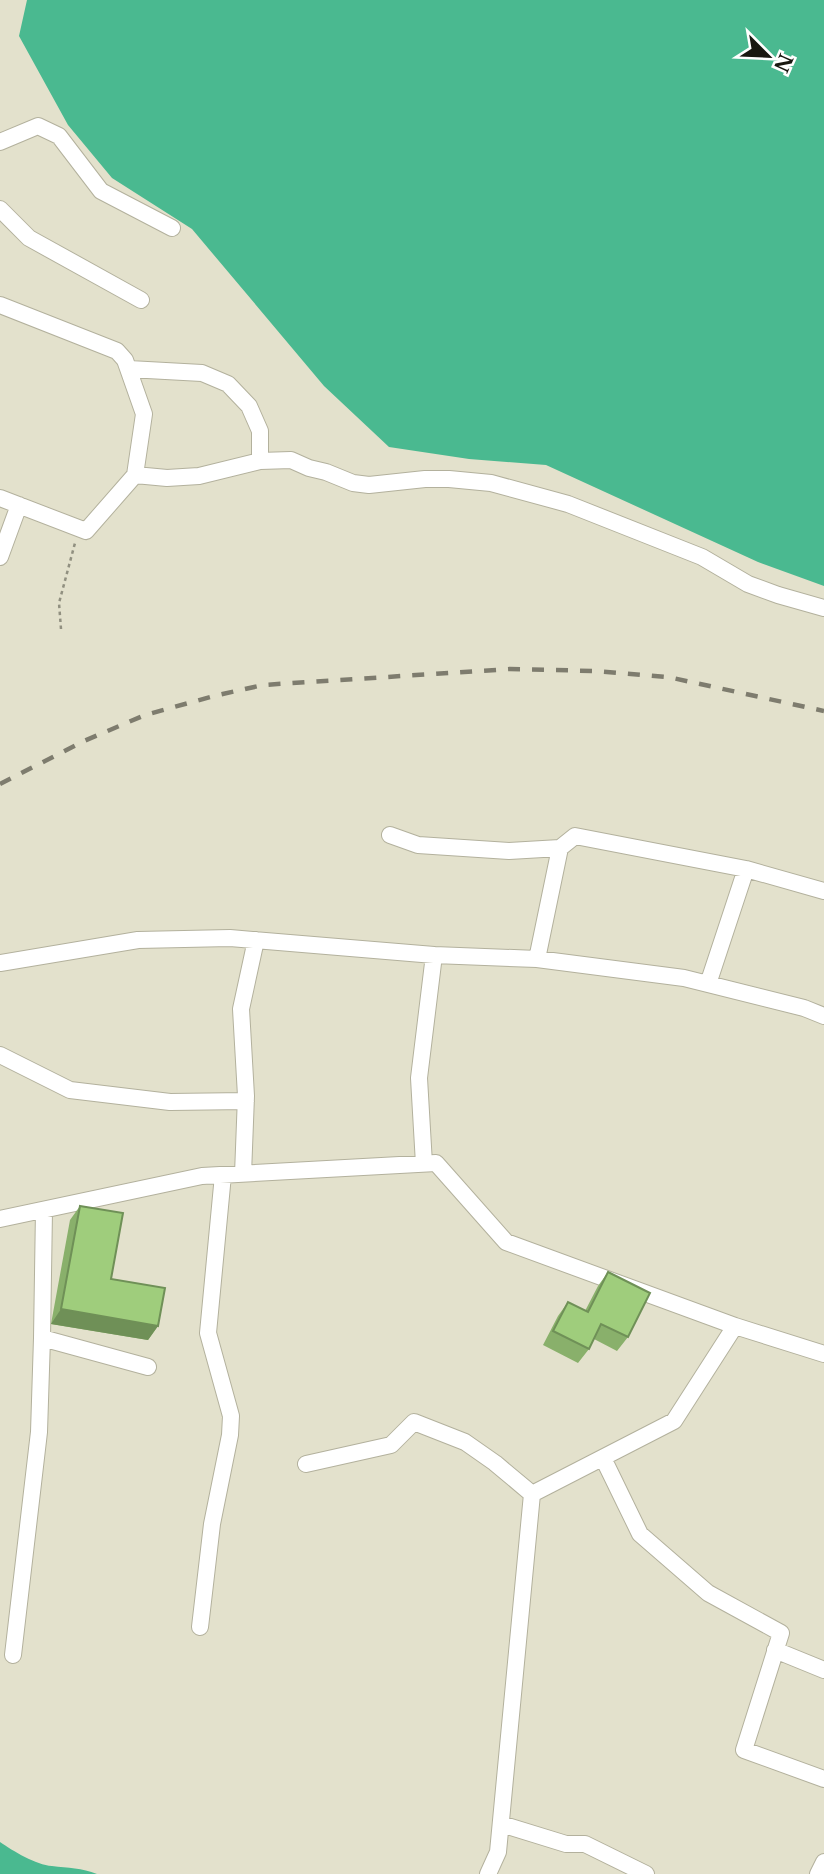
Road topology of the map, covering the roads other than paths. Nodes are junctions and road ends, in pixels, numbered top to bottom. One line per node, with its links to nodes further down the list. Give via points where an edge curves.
1 (0, 142): 3 (street, via 38,126 59,136 101,191)
2 (0, 209): 4 (street, via 29,238)
3 (172, 228)
4 (141, 300)
5 (0, 305): 6 (street, via 117,351)
6 (129, 369): 7 (street, via 202,373 228,384 249,406 260,431); 8 (street, via 144,414)
7 (260, 461): 8 (street, via 199,476); 12 (street, via 291,460 369,485 449,479 521,491 568,504 702,557 748,584)
8 (135, 475): 10 (street, via 86,531)
9 (0, 498): 10 (street)
10 (19, 505): 11 (street)
11 (0, 557)
12 (824, 608)
13 (390, 835): 14 (street, via 418,845 509,851)
14 (560, 848): 15 (street, via 575,836); 19 (street)
15 (746, 869): 16 (street); 21 (street)
16 (824, 891)
17 (256, 940): 18 (street); 20 (street, via 138,940); 24 (street, via 242,1009)
18 (434, 955): 19 (street); 25 (street, via 419,1078)
19 (537, 959): 21 (street)
20 (0, 963)
21 (708, 984): 22 (street)
22 (824, 1016)
23 (0, 1055): 24 (street, via 70,1090 170,1102)
24 (246, 1101): 26 (street)
25 (424, 1164): 26 (street); 30 (street, via 436,1163 506,1242)
26 (243, 1174): 27 (street)
27 (223, 1175): 28 (street); 37 (street, via 208,1333 231,1416)
28 (44, 1210): 29 (street); 31 (street)
29 (0, 1219)
30 (734, 1326): 32 (street); 34 (street, via 674,1421)
31 (42, 1338): 33 (street); 39 (street, via 39,1432)
32 (824, 1354)
33 (148, 1367)
34 (603, 1458): 36 (street); 38 (street, via 640,1534 708,1593 781,1633)
35 (306, 1464): 36 (street, via 391,1445 414,1422 465,1442)
36 (532, 1494): 42 (street)
37 (200, 1627)
38 (775, 1650): 40 (street); 41 (street, via 744,1750)
39 (13, 1656)
40 (824, 1670)
41 (824, 1779)
42 (501, 1824): 44 (street, via 498,1852); 45 (street, via 566,1844 584,1844)
43 (824, 1862): 46 (street)
44 (488, 1874)
45 (646, 1874)
46 (818, 1874)

